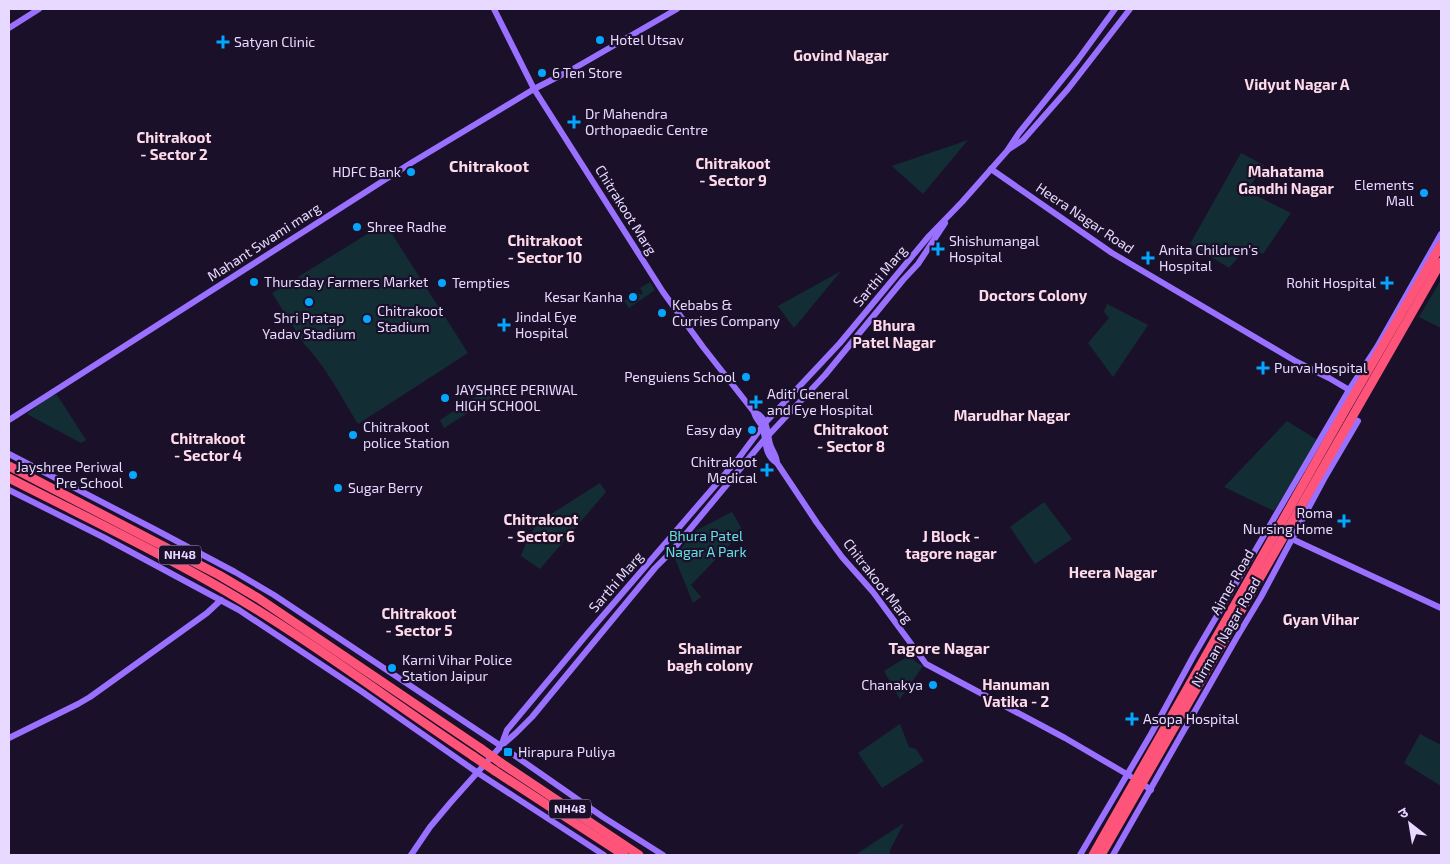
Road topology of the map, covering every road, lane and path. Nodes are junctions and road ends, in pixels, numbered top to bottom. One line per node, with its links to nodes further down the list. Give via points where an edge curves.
1 (38, 9): 6 (street)
2 (494, 9): 9 (street, Chitrakoot Marg)
3 (677, 9): 9 (street)
4 (1115, 9): 7 (street, Sarthi Marg)
5 (1130, 9): 8 (street)
6 (9, 28)
7 (1079, 59): 8 (street); 10 (street, Sarthi Marg)
8 (1085, 66): 10 (street, via 1024,140)
9 (534, 88): 22 (street, Mahant Swami marg, via 404,167); 23 (street, Chitrakoot Marg, via 663,292)
10 (1007, 151): 11 (street, Sarthi Marg)
11 (990, 169): 12 (street, Sarthi Marg); 20 (street, Heera Nagar Road, via 1112,253)
12 (950, 216): 15 (street, Sarthi Marg); 17 (street, Sarthi Marg)
13 (1441, 234): 20 (street, via 1377,347)
14 (1441, 244): 20 (highway, Ajmer Road)
15 (910, 259): 17 (street); 18 (street, Sarthi Marg)
16 (1441, 262): 20 (highway, Ajmer Road)
17 (918, 264): 19 (street, Sarthi Marg)
18 (818, 366): 19 (street); 23 (street, Sarthi Marg)
19 (825, 375): 24 (street, Sarthi Marg)
20 (1356, 393): 21 (highway, Ajmer Road); 35 (street, via 1194,655); 36 (highway, Ajmer Road)
21 (1355, 419): 29 (street, Nirman Nagar Road); 36 (highway, Ajmer Road)
22 (9, 420)
23 (764, 425): 24 (street, Chitrakoot Marg); 33 (street, Sarthi Marg, via 507,730)
24 (767, 437): 33 (street, Sarthi Marg, via 532,717); 35 (street, Chitrakoot Marg, via 777,463 826,535 926,664)
25 (9, 454): 33 (street, via 274,594)
26 (9, 466): 43 (highway, NH48, bridge, via 258,598)
27 (9, 478): 42 (highway, NH48, bridge, via 224,590)
28 (9, 490): 30 (street)
29 (1292, 539): 31 (street); 37 (street, Nirman Nagar Road)
30 (221, 600): 32 (street, via 90,697); 34 (street, via 260,623)
31 (1441, 608)
32 (9, 738)
33 (501, 746): 34 (street); 44 (street)
34 (478, 773): 40 (street, via 430,827); 41 (street)
35 (1128, 774): 36 (street, Chitrakoot Marg); 45 (street)
36 (1139, 782): 37 (street, Chitrakoot Marg); 38 (highway, Ajmer Road); 46 (highway, Ajmer Road)
37 (1151, 790): 39 (street, Nirman Nagar Road)
38 (1126, 812): 39 (street); 47 (highway, Ajmer Road)
39 (1135, 817): 48 (street, Nirman Nagar Road)
40 (411, 855)
41 (604, 855)
42 (624, 855)
43 (639, 855)
44 (663, 855)
45 (1080, 855)
46 (1093, 855)
47 (1101, 855)
48 (1114, 855)

